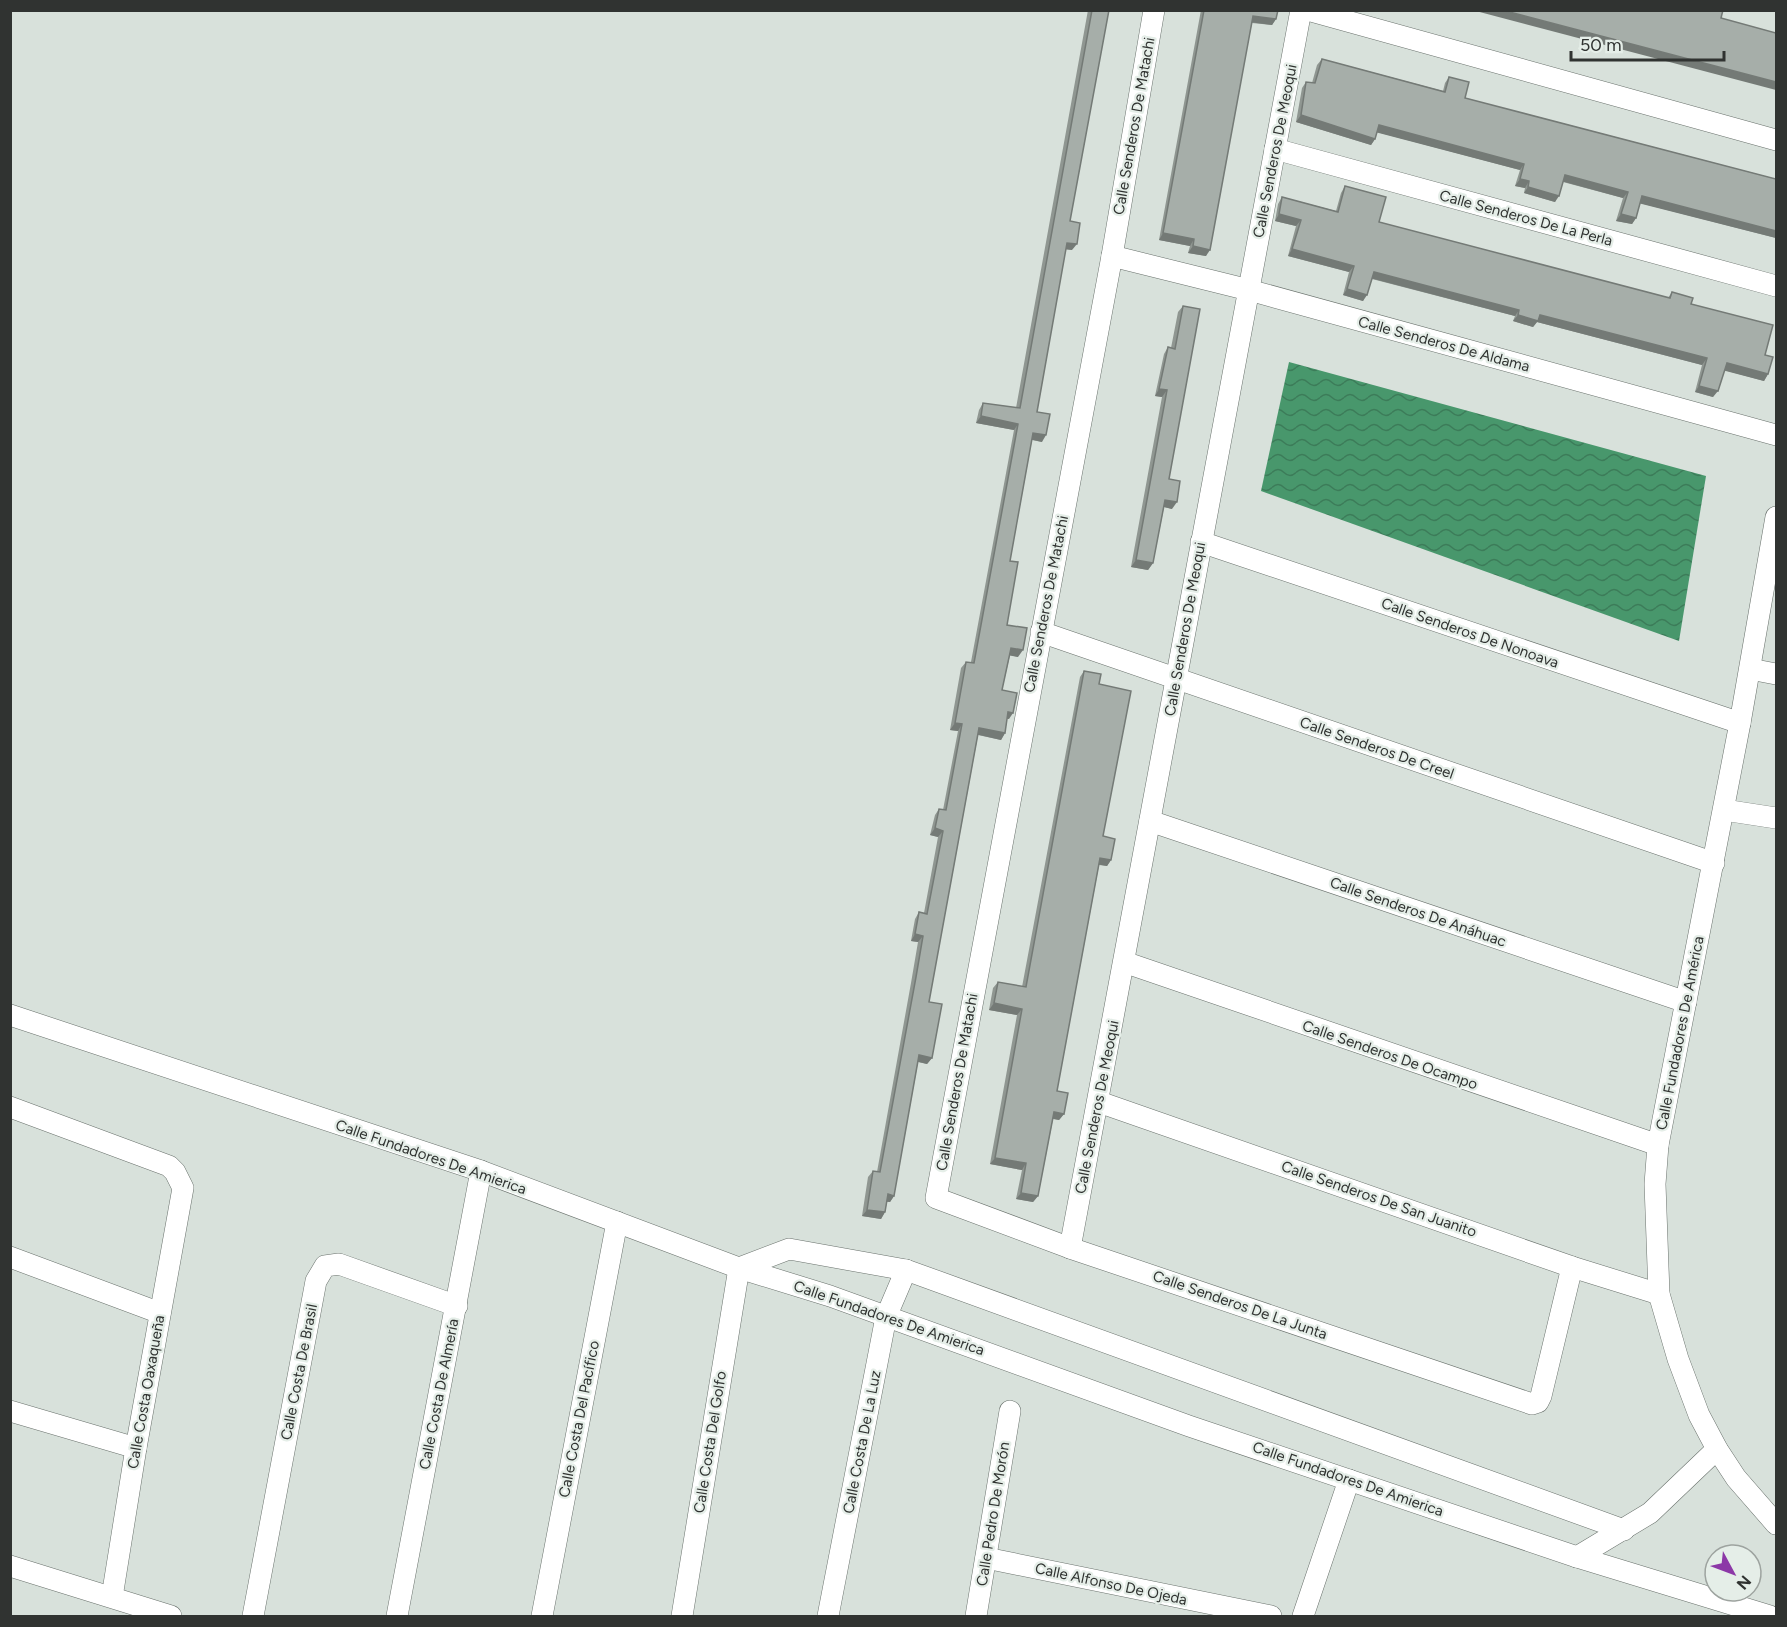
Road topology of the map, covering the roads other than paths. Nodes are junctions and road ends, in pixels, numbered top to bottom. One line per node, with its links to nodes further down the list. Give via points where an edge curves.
1 (1154, 10): 6 (street, Calle Senderos De Matachi)
2 (1301, 10): 5 (street, Calle Senderos De Meoqui)
3 (1308, 10): 4 (street)
4 (1776, 140)
5 (1275, 149): 7 (street, Calle Senderos De La Perla); 8 (street, Calle Senderos De Meoqui)
6 (1112, 256): 8 (street, Calle Senderos De Aldama); 12 (street, Calle Senderos De Matachi)
7 (1776, 286)
8 (1249, 290): 9 (street, Calle Senderos De Aldama); 11 (street, Calle Senderos De Meoqui)
9 (1776, 435)
10 (1776, 526): 13 (street, Calle Fundadores De América)
11 (1201, 542): 15 (street, Calle Senderos De Meoqui); 16 (street, Calle Senderos De Nonoava)
12 (1041, 632): 15 (street, Calle Senderos De Creel); 28 (street, Calle Senderos De Matachi)
13 (1750, 669): 14 (street); 16 (street, Calle Fundadores De América)
14 (1776, 674)
15 (1176, 680): 19 (street, Calle Senderos De Meoqui); 20 (street, Calle Senderos De Creel)
16 (1740, 723): 17 (street, Calle Fundadores De América)
17 (1724, 810): 18 (street); 20 (street, Calle Fundadores De América)
18 (1776, 818)
19 (1150, 821): 21 (street, Calle Senderos De Meoqui); 22 (street, Calle Senderos De Anáhuac)
20 (1714, 863): 22 (street, Calle Fundadores De América)
21 (1124, 962): 24 (street, Calle Senderos De Meoqui); 26 (street, Calle Senderos De Ocampo)
22 (1686, 1002): 26 (street, Calle Fundadores De América)
23 (10, 1015): 27 (street, Calle Fundadores De Amierica)
24 (1099, 1102): 30 (street, Calle Senderos De Meoqui); 32 (street, Calle Senderos De San Juanito)
25 (10, 1107): 37 (street, Calle Costa Oaxaqueña, via 169,1166 175,1172 183,1188)
26 (1658, 1145): 35 (street, Calle Fundadores De América, via 1655,1194)
27 (481, 1171): 29 (street, Calle Fundadores De Amierica); 36 (street, Calle Costa De Almería)
28 (936, 1198): 30 (street, Calle Senderos De La Junta)
29 (617, 1222): 33 (street, Calle Fundadores De Amierica); 53 (street, Calle Costa Del Pacífico)
30 (1070, 1248): 32 (street, Calle Senderos De La Junta, via 1527,1404 1535,1404 1541,1396)
31 (10, 1257): 37 (street)
32 (1572, 1267): 35 (street, Calle Senderos De San Juanito)
33 (739, 1268): 34 (street, via 789,1249); 38 (street, Calle Fundadores De Amierica); 54 (street, Calle Costa Del Golfo)
34 (906, 1270): 38 (street, Calle Costa De La Luz); 45 (street)
35 (1659, 1294): 42 (street, Calle Fundadores De América, via 1678,1359)
36 (456, 1306): 51 (street, Calle Costa De Brasil, via 339,1264 326,1266 320,1273); 52 (street, Calle Costa De Almería)
37 (160, 1313): 41 (street, Calle Costa Oaxaqueña)
38 (886, 1317): 43 (street, Calle Fundadores De Amierica); 55 (street, Calle Costa De La Luz)
39 (10, 1411): 41 (street)
40 (1010, 1411): 47 (street, Calle Pedro De Morón)
41 (136, 1448): 49 (street, Calle Costa Oaxaqueña)
42 (1717, 1449): 44 (street, Calle Fundadores De América); 45 (street, via 1650,1512)
43 (1350, 1480): 46 (street, Calle Fundadores De Amierica); 58 (street)
44 (1776, 1524)
45 (1624, 1530): 46 (street)
46 (1576, 1557): 59 (street, Calle Fundadores De Amierica)
47 (986, 1558): 56 (street, Calle Pedro De Morón); 57 (street, Calle Alfonso De Ojeda)
48 (10, 1566): 49 (street)
49 (112, 1597): 50 (street)
50 (171, 1617)
51 (253, 1617)
52 (397, 1617)
53 (542, 1617)
54 (682, 1617)
55 (828, 1617)
56 (976, 1617)
57 (1271, 1617)
58 (1303, 1617)
59 (1770, 1617)

